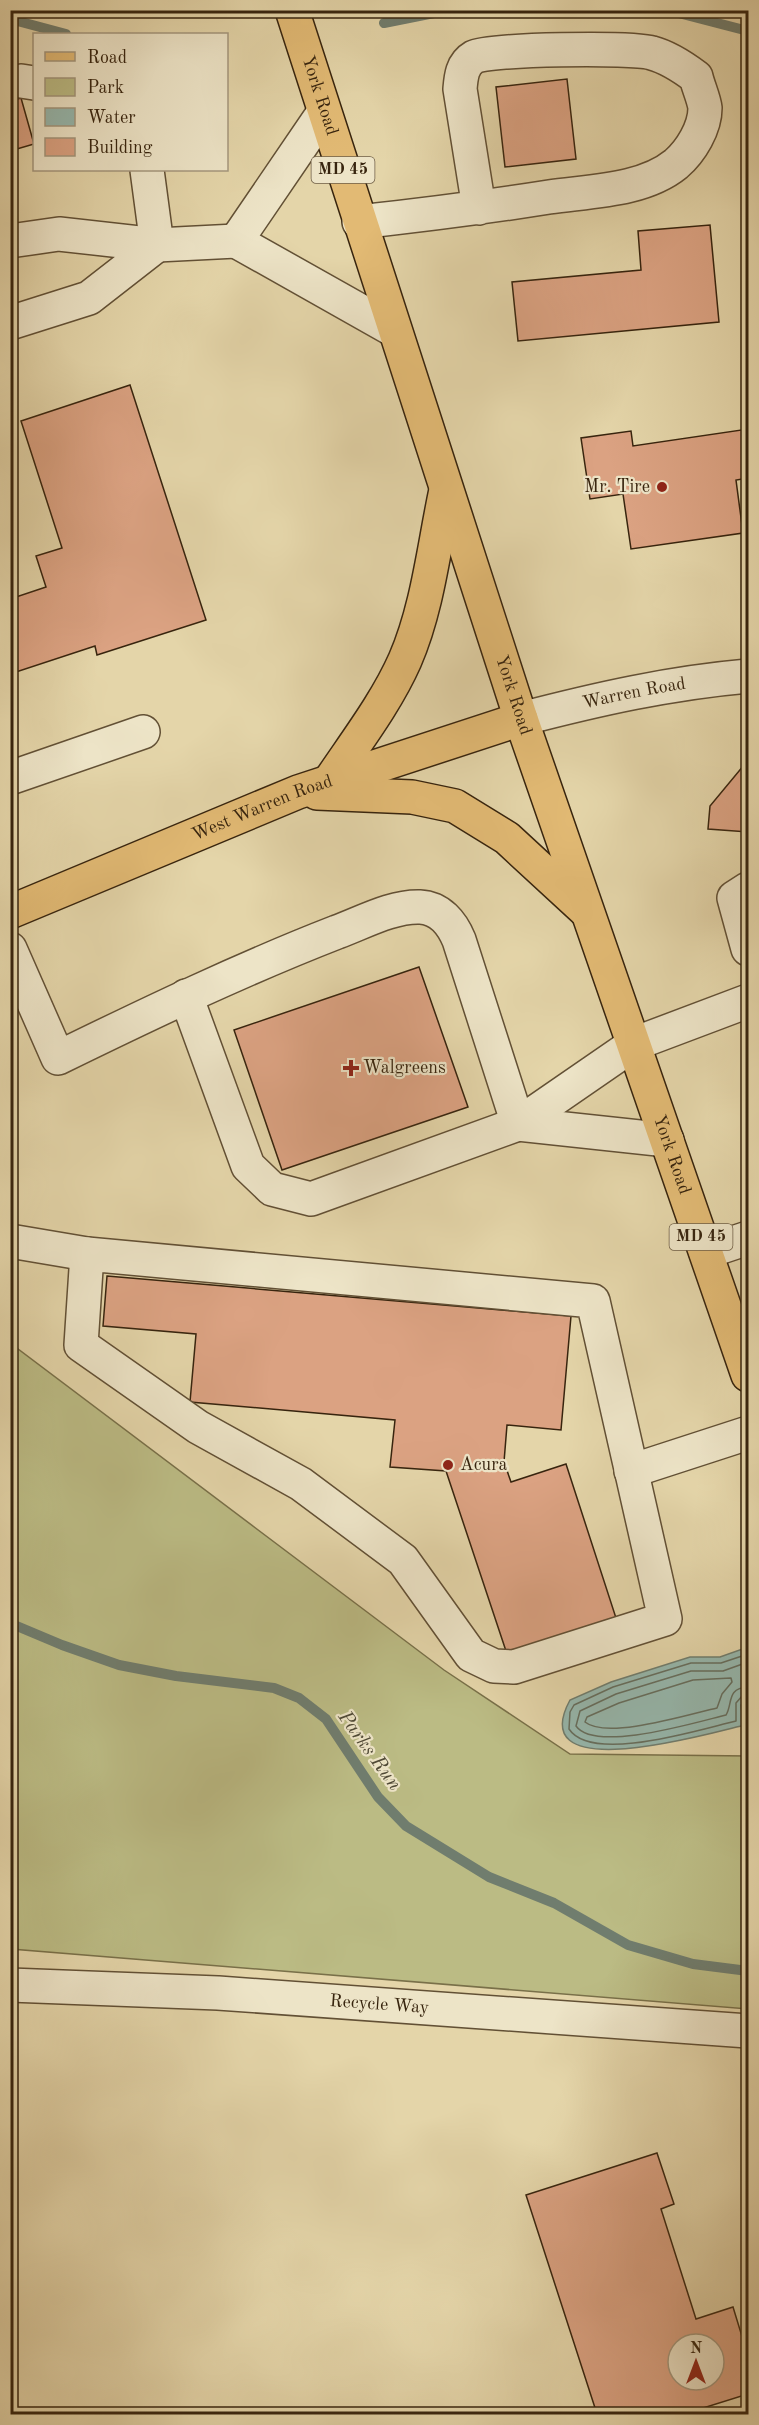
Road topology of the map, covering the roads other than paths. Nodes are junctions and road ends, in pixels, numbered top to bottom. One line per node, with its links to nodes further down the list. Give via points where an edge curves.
1 (292, 10): 2 (main road, York Road / MD 45)
2 (324, 112): 5 (main road, York Road / MD 45); 7 (street)
3 (147, 171): 8 (street)
4 (479, 208): 4 (street, via 620,186 646,179 675,164 692,147 705,108 696,77 651,52 548,50 474,57 462,70 460,89); 5 (street)
5 (359, 222): 10 (main road, York Road / MD 45)
6 (10, 241): 8 (street, via 59,234)
7 (236, 241): 8 (street); 10 (street)
8 (157, 245): 9 (street, via 89,298)
9 (10, 324)
10 (394, 330): 11 (main road, York Road / MD 45)
11 (446, 488): 13 (main road, York Road / MD 45); 16 (main road, via 420,620 404,661 389,691)
12 (748, 676): 13 (street, Warren Road, via 621,693)
13 (521, 719): 16 (main road, West Warren Road); 20 (main road, York Road / MD 45)
14 (143, 732): 15 (street)
15 (10, 778)
16 (329, 782): 17 (main road, West Warren Road)
17 (298, 792): 19 (main road, West Warren Road); 20 (main road, via 412,797 455,806 507,838)
18 (748, 890): 22 (street, via 734,898)
19 (10, 912)
20 (588, 913): 25 (main road, York Road / MD 45)
21 (10, 949): 23 (street, via 58,1058)
22 (748, 949)
23 (186, 996): 26 (street, via 248,1166 272,1189 311,1199); 26 (street, via 394,910 436,910 453,925 459,940)
24 (747, 996): 25 (street)
25 (634, 1044): 26 (street); 27 (main road, York Road / MD 45)
26 (518, 1124): 27 (street)
27 (667, 1140): 30 (main road, York Road / MD 45)
28 (748, 1238): 30 (street)
29 (10, 1241): 31 (street)
30 (706, 1252): 32 (main road, York Road / MD 45)
31 (87, 1254): 34 (street, via 593,1301); 34 (street, via 81,1345 198,1427 301,1484 402,1560 471,1655 494,1666 514,1667 665,1619)
32 (748, 1375)
33 (748, 1432): 34 (street)
34 (631, 1471)
35 (10, 1984): 36 (street, Recycle Way, via 218,1993)
36 (748, 2031)

